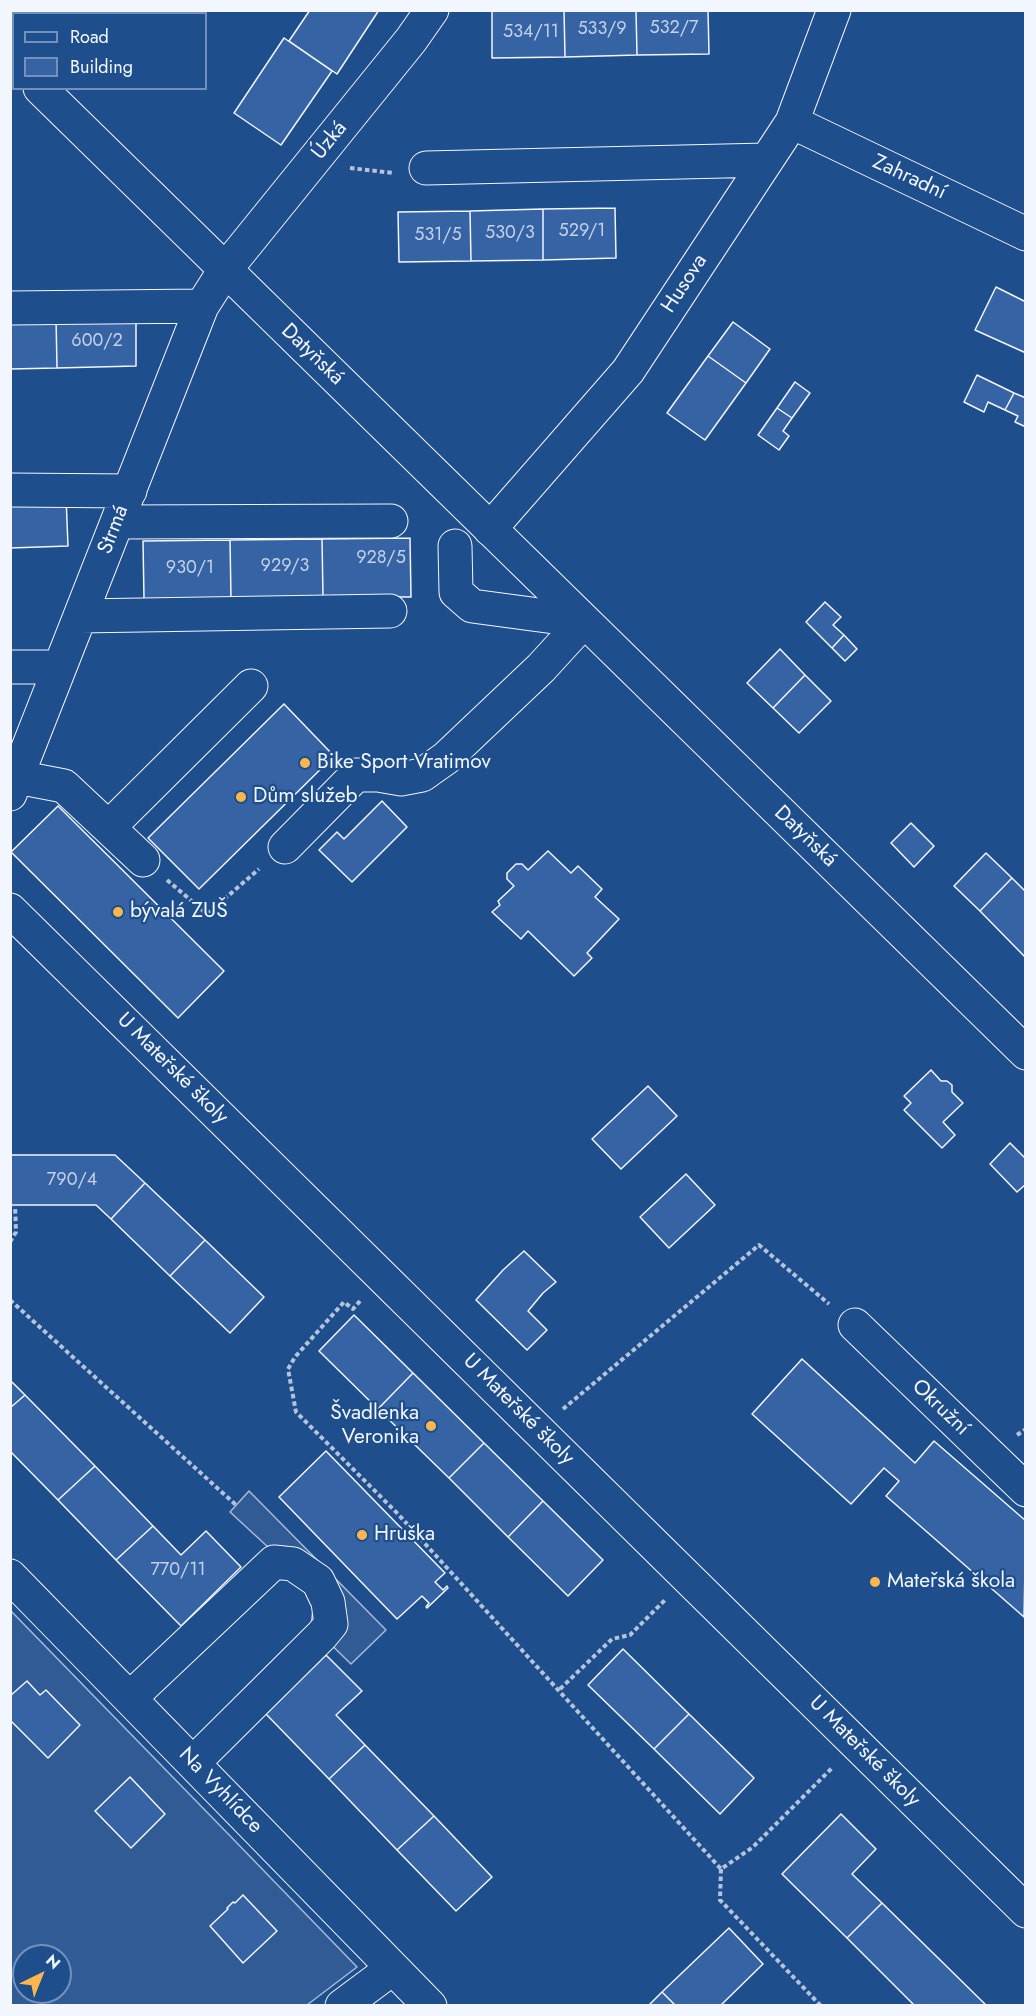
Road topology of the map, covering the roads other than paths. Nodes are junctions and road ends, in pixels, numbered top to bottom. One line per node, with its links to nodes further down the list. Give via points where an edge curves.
1 (432, 10): 8 (street, Úzká)
2 (834, 10): 4 (street, Husova)
3 (42, 90): 8 (street, Datyňská)
4 (792, 122): 5 (street, Husova); 7 (street, Zahradní)
5 (767, 160): 6 (street); 15 (street, Husova, via 628,371)
6 (426, 168)
7 (1026, 234)
8 (225, 270): 9 (street, Strmá); 15 (street, Datyňská)
9 (202, 306): 10 (street); 12 (street, Strmá)
10 (10, 308)
11 (10, 490): 12 (street)
12 (130, 491): 14 (street, Strmá)
13 (391, 521): 14 (street)
14 (118, 522): 18 (street, Strmá)
15 (490, 529): 19 (street, Datyňská)
16 (455, 546): 19 (street, via 456,592 472,606)
17 (390, 611): 18 (street)
18 (80, 616): 21 (street, Strmá)
19 (584, 621): 25 (street, via 541,668 446,758 422,776 401,779 356,775); 28 (street, Datyňská)
20 (10, 667): 21 (street)
21 (60, 667): 23 (street, Strmá)
22 (252, 686): 24 (street)
23 (14, 785): 24 (street, via 64,786)
24 (109, 827): 26 (street)
25 (285, 847)
26 (143, 860)
27 (10, 910): 34 (street, U Mateřské školy)
28 (1026, 1053)
29 (855, 1325): 30 (street, Okružní)
30 (1026, 1490)
31 (10, 1576): 32 (street, Na Vyhlídce)
32 (130, 1698): 33 (street, Na Vyhlídce); 33 (street, via 273,1562 293,1564 318,1581 328,1602 331,1624)
33 (193, 1763): 35 (street, Na Vyhlídce)
34 (1026, 1911)
35 (393, 1968): 36 (street); 37 (street, Na Vyhlídce)
36 (342, 2006)
37 (430, 2006)

